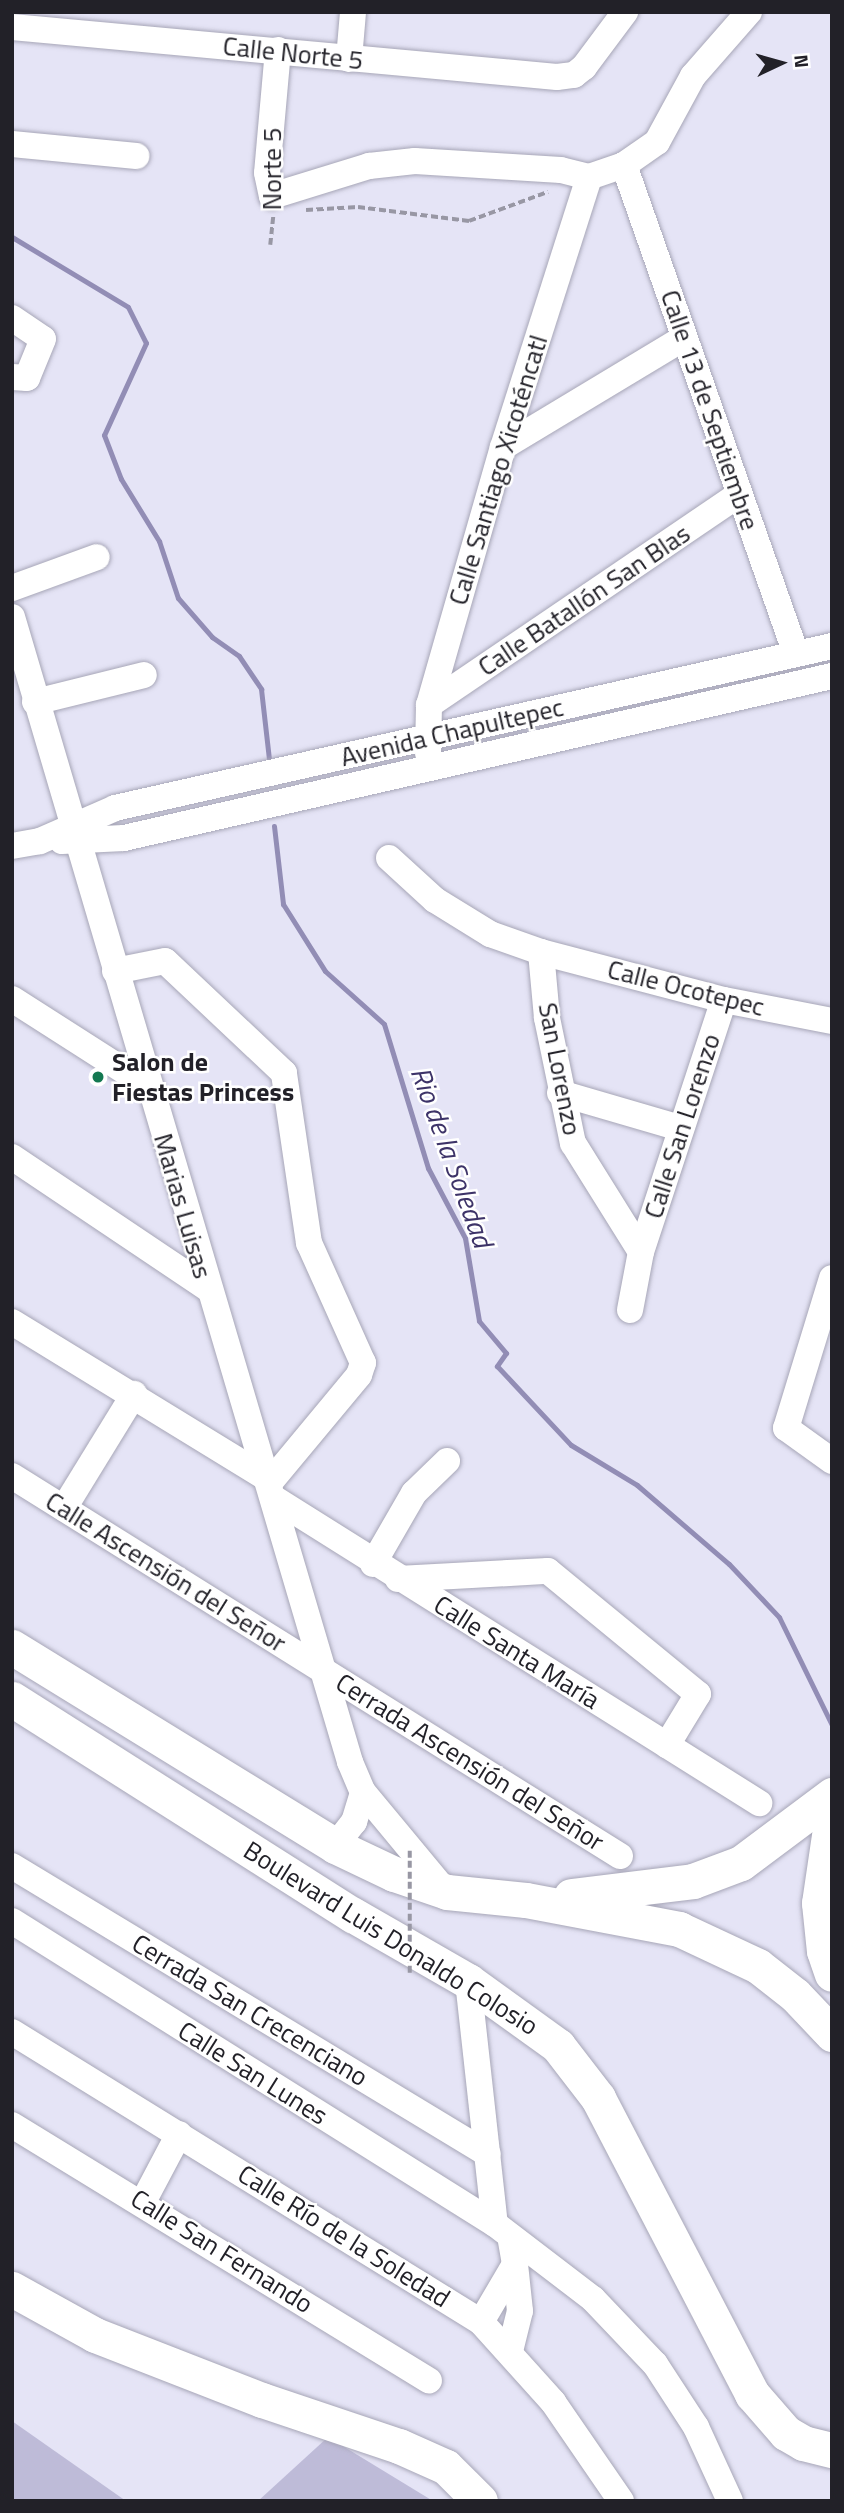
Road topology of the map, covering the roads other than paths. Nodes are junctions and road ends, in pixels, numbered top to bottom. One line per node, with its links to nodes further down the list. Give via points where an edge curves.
1 (353, 12): 6 (street)
2 (625, 12): 6 (street, Calle Norte 5, via 574,75 557,78)
3 (749, 12): 9 (street, via 693,76 657,142)
4 (12, 27): 5 (street, Calle Norte 5)
5 (278, 50): 6 (street, Calle Norte 5); 10 (street, Norte 5, via 267,173 272,196 369,166 415,161 561,170)
6 (349, 59)
7 (12, 144): 8 (street)
8 (136, 156)
9 (624, 165): 10 (street); 12 (street, Calle 13 de Septiembre)
10 (589, 177): 14 (street, Calle Santiago Xicoténcatl)
11 (12, 318): 13 (street, via 43,339 27,378)
12 (684, 338): 14 (street); 15 (street, Calle 13 de Septiembre)
13 (12, 377)
14 (503, 447): 24 (street, Calle Santiago Xicoténcatl)
15 (739, 494): 20 (street, Calle 13 de Septiembre); 24 (street, Calle Batallón San Blas)
16 (97, 557): 17 (street)
17 (12, 588)
18 (12, 617): 23 (street, Marias Luisas)
19 (832, 646): 20 (street, Avenida Chapultepec)
20 (796, 654): 25 (street, Avenida Chapultepec)
21 (144, 675): 23 (street)
22 (832, 676): 26 (street, Avenida Chapultepec)
23 (26, 690): 27 (street, Marias Luisas)
24 (429, 705): 25 (street, Calle Santiago Xicoténcatl)
25 (427, 738): 26 (street, Calle Santiago Xicoténcatl); 27 (street, Avenida Chapultepec, via 115,808)
26 (428, 766): 27 (street, Avenida Chapultepec, via 124,838)
27 (76, 833): 28 (street); 31 (street, Marias Luisas)
28 (12, 846)
29 (389, 858): 30 (street, Calle Ocotepec, via 435,900 490,934)
30 (541, 952): 32 (street, Calle Ocotepec); 36 (street, San Lorenzo)
31 (115, 971): 35 (street, Marias Luisas); 48 (street, via 165,961 284,1073 309,1243 363,1363 359,1375)
32 (724, 1000): 34 (street, Calle Ocotepec); 37 (street, Calle San Lorenzo)
33 (14, 1004): 35 (street)
34 (832, 1021)
35 (148, 1086): 41 (street, Marias Luisas)
36 (559, 1093): 37 (street); 39 (street, San Lorenzo, via 573,1143)
37 (680, 1128): 39 (street, Calle San Lorenzo)
38 (12, 1157): 41 (street)
39 (641, 1252): 42 (street, Calle San Lorenzo)
40 (832, 1278): 46 (street, via 786,1428)
41 (207, 1288): 48 (street, Marias Luisas)
42 (630, 1310)
43 (12, 1322): 44 (street, Calle Santa María)
44 (134, 1394): 48 (street, Calle Santa María); 49 (street)
45 (447, 1461): 50 (street, via 414,1493)
46 (832, 1461)
47 (12, 1476): 49 (street, Calle Ascensión del Señor)
48 (273, 1490): 50 (street, Calle Santa María); 53 (street, Marias Luisas)
49 (64, 1508): 53 (street, Calle Ascensión del Señor)
50 (373, 1564): 51 (street, Calle Santa María)
51 (398, 1580): 55 (street, Calle Santa María); 55 (street, via 548,1571 698,1694)
52 (12, 1647): 60 (main road, Boulevard Luis Donaldo Colosio)
53 (320, 1668): 56 (street, Marias Luisas); 61 (street, Cerrada Ascensión del Señor)
54 (12, 1699): 67 (main road, Boulevard Luis Donaldo Colosio, via 354,1915)
55 (667, 1745): 58 (street, Calle Santa María)
56 (363, 1792): 60 (street, via 354,1822); 63 (street, Marias Luisas)
57 (832, 1796): 64 (main road, via 741,1863 692,1881)
58 (759, 1803)
59 (832, 1815): 66 (main road, via 819,1903 824,1951)
60 (335, 1846): 63 (main road, Boulevard Luis Donaldo Colosio)
61 (620, 1856)
62 (12, 1866): 72 (street, Cerrada San Crecenciano)
63 (447, 1892): 64 (main road, Boulevard Luis Donaldo Colosio)
64 (526, 1900): 69 (main road, via 679,1929 716,1943 767,1973)
65 (12, 1921): 74 (street, Calle San Lunes)
66 (832, 1974)
67 (468, 1981): 72 (street); 80 (main road, Boulevard Luis Donaldo Colosio, via 558,2046 598,2098 752,2394 786,2433)
68 (12, 2032): 71 (street, Calle Río de la Soledad)
69 (832, 2034)
70 (12, 2125): 73 (street, Calle San Fernando)
71 (179, 2134): 73 (street); 77 (street, Calle Río de la Soledad)
72 (488, 2154): 74 (street)
73 (143, 2202): 79 (street, Calle San Fernando)
74 (503, 2230): 75 (street); 83 (street, Calle San Lunes, via 593,2299 654,2364 695,2427)
75 (515, 2264): 77 (street); 78 (street, via 520,2311)
76 (12, 2289): 81 (main road, via 95,2335 261,2400 399,2446 446,2468)
77 (481, 2322): 78 (street, Calle Río de la Soledad)
78 (510, 2351): 82 (street, Calle Río de la Soledad, via 553,2402)
79 (429, 2381)
80 (832, 2450)
81 (480, 2501)
82 (621, 2501)
83 (730, 2501)

